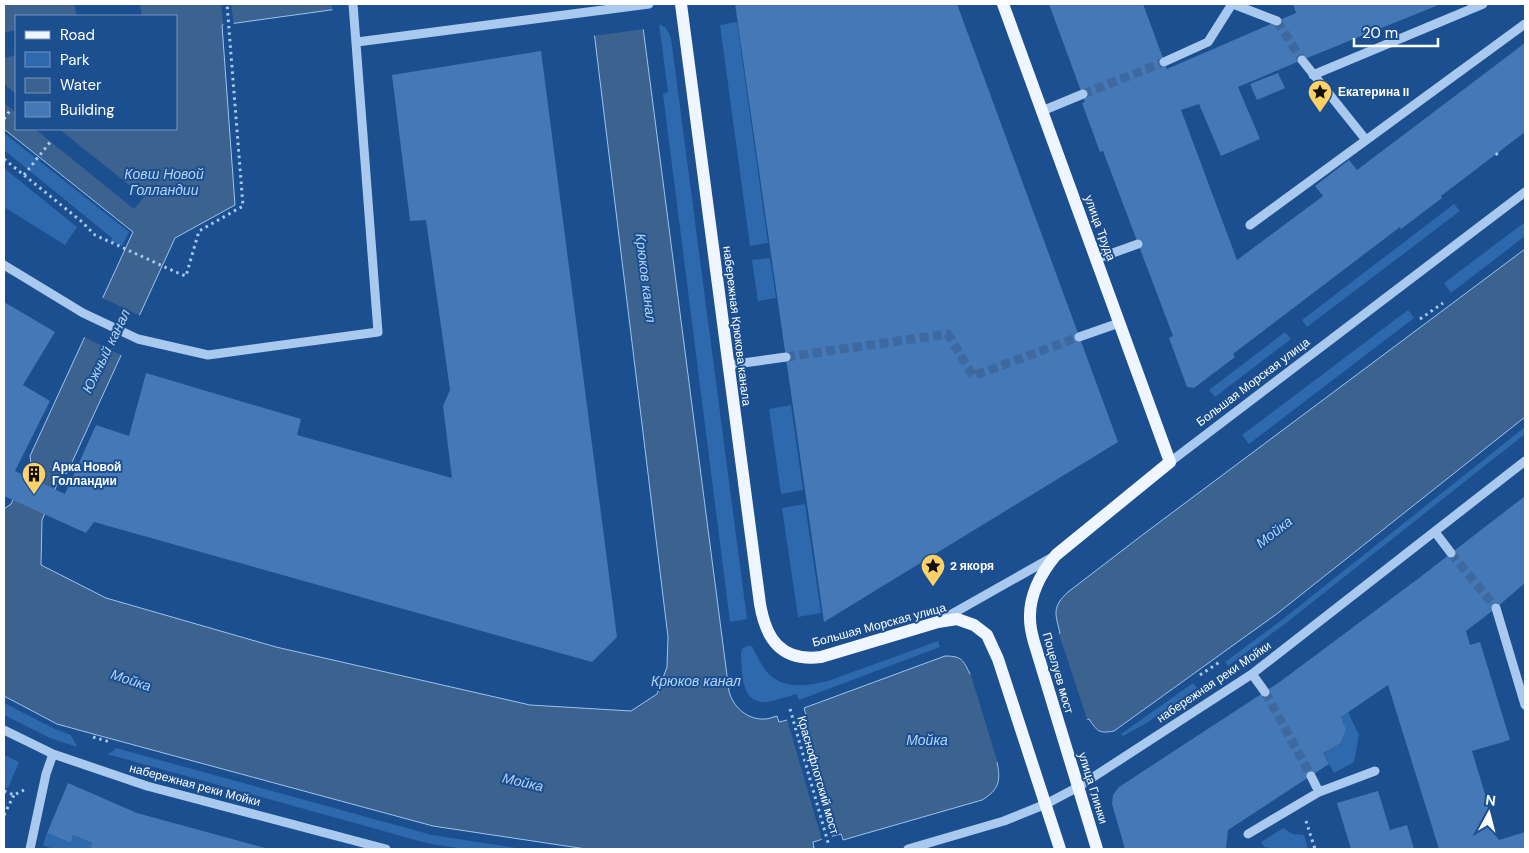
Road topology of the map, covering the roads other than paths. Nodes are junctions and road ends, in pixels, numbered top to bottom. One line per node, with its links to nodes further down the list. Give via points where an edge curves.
1 (647, 4): 9 (street)
2 (681, 4): 24 (main road, набережная Крюкова канала)
3 (1003, 4): 14 (main road, улица Труда)
4 (1233, 4): 7 (street); 11 (street, via 1208,42)
5 (1483, 4): 12 (street)
6 (354, 8): 9 (street)
7 (1277, 21)
8 (1525, 24): 15 (street)
9 (357, 42): 20 (street, via 378,332 208,355 138,339 83,313)
10 (1302, 60): 12 (street)
11 (1164, 62)
12 (1313, 75): 15 (street)
13 (1083, 94): 14 (street)
14 (1042, 111): 19 (main road, улица Труда)
15 (1366, 140): 17 (street)
16 (1525, 192): 26 (street, Большая Морская улица)
17 (1250, 225)
18 (1138, 244): 19 (street)
19 (1096, 259): 21 (main road, улица Труда)
20 (4, 266)
21 (1119, 323): 22 (street); 26 (main road, улица Труда)
22 (1079, 338)
23 (786, 357): 24 (street)
24 (728, 365): 33 (main road, набережная Крюкова канала, via 760,604 769,635)
25 (1525, 460): 27 (street, набережная реки Мойки)
26 (1170, 462): 29 (main road, Большая Морская улица)
27 (1435, 532): 28 (street); 34 (street, набережная реки Мойки)
28 (1451, 553)
29 (1056, 556): 31 (main road, Большая Морская улица, via 1044,568 1037,583); 32 (street)
30 (1496, 608): 36 (street)
31 (1030, 619): 38 (main road, Поцелуев мост)
32 (938, 622): 33 (main road, Большая Морская улица, via 821,657 806,658); 44 (main road, Большая Морская улица, via 957,619 974,625 987,635)
33 (779, 646)
34 (1252, 674): 35 (street); 42 (street, набережная реки Мойки)
35 (1265, 692)
36 (1525, 705)
37 (4, 730): 39 (street, набережная реки Мойки)
38 (1062, 734): 42 (main road, улица Глинки)
39 (53, 754): 46 (street); 47 (street, набережная реки Мойки, via 147,786)
40 (1375, 771): 43 (street)
41 (1311, 776): 43 (street)
42 (1078, 787): 44 (street, набережная реки Мойки); 50 (main road, улица Глинки)
43 (1319, 792): 45 (street)
44 (1046, 804): 48 (street, набережная реки Мойки, via 1004,821); 49 (main road)
45 (1248, 834)
46 (30, 849)
47 (386, 849)
48 (908, 849)
49 (1060, 849)
50 (1097, 849)

